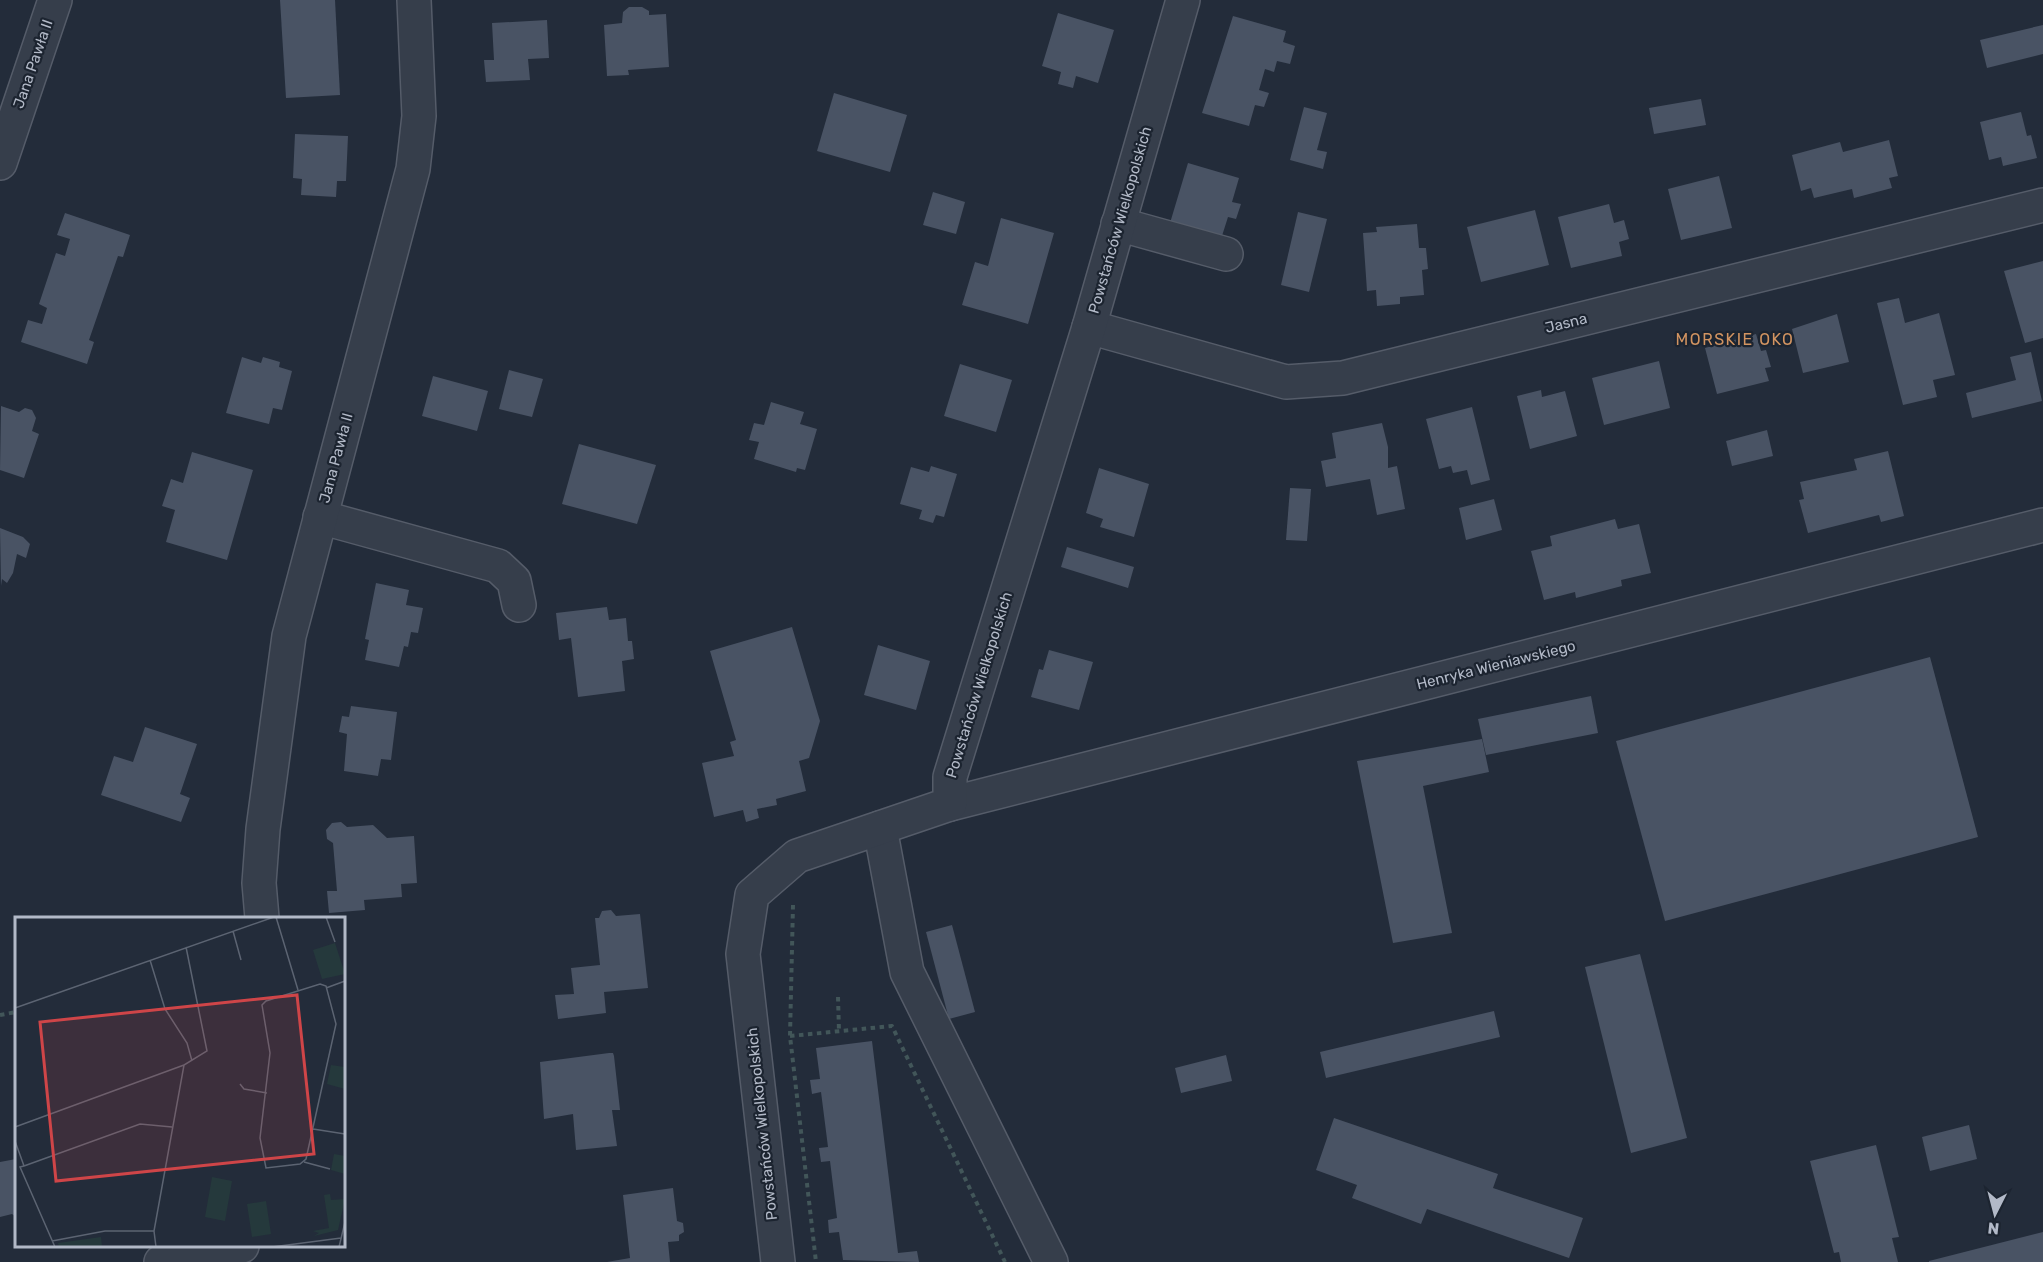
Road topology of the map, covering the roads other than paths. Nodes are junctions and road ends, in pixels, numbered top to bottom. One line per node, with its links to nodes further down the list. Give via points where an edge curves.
1 (55, 0): 4 (street, Jana Pawła II)
2 (414, 0): 9 (street, Jana Pawła II, via 419,116 413,169)
3 (1183, 0): 6 (street, Powstańców Wielkopolskich)
4 (0, 163)
5 (2043, 205): 8 (street, Jasna, via 1343,378 1286,382)
6 (1118, 224): 7 (street); 8 (street, Powstańców Wielkopolskich)
7 (1227, 254)
8 (1089, 327): 12 (street, Powstańców Wielkopolskich, via 950,777)
9 (320, 518): 11 (street, via 498,566 514,581); 14 (street, Jana Pawła II, via 289,636 274,738 259,883)
10 (2043, 525): 12 (street, Henryka Wieniawskiego)
11 (519, 605)
12 (950, 804): 13 (street, Powstańców Wielkopolskich)
13 (880, 828): 17 (street, Powstańców Wielkopolskich, via 797,856 752,895 743,954); 18 (street, via 907,972)
14 (262, 917)
15 (232, 1247): 16 (street)
16 (161, 1262)
17 (778, 1262)
18 (1051, 1262)

